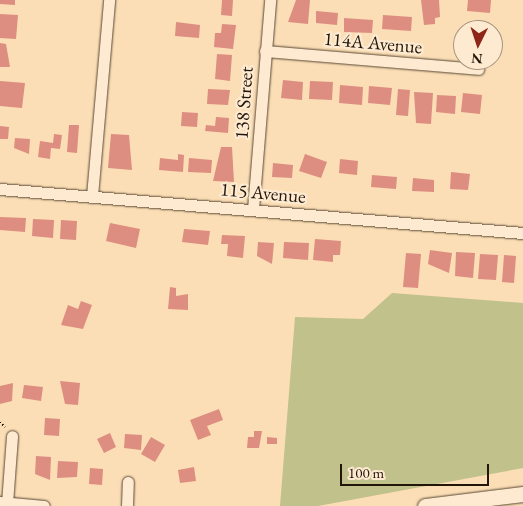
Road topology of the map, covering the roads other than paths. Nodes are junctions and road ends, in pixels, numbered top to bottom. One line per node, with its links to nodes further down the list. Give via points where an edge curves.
1 (109, 0): 6 (street)
2 (270, 0): 3 (street, 138 Street)
3 (265, 52): 4 (street, 114A Avenue); 7 (street, 138 Street)
4 (453, 67)
5 (0, 189): 6 (street, 115 Avenue)
6 (92, 196): 7 (street, 115 Avenue)
7 (253, 209): 8 (street, 115 Avenue)
8 (523, 233)
9 (12, 436): 12 (street)
10 (128, 482): 14 (street)
11 (523, 494): 15 (street)
12 (4, 502): 13 (street)
13 (44, 506)
14 (127, 506)
15 (425, 506)

